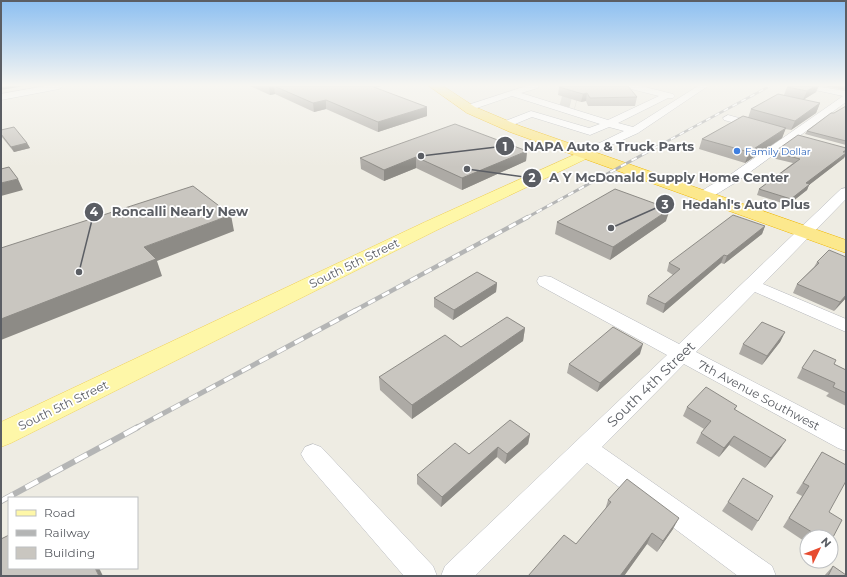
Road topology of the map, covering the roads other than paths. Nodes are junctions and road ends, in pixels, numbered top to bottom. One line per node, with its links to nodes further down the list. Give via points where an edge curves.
1 (478, 113): 10 (highway)
2 (575, 113): 7 (street)
3 (585, 113): 7 (street)
4 (631, 113): 9 (street)
5 (662, 113): 12 (street, South 5th Street)
6 (826, 113): 14 (street)
7 (585, 116): 9 (street)
8 (728, 118): 11 (street)
9 (610, 123): 10 (street, via 590,132 532,114); 12 (street)
10 (504, 125): 16 (highway)
11 (765, 128)
12 (634, 131): 16 (street, South 5th Street)
13 (779, 132): 14 (street)
14 (794, 136): 15 (street); 18 (street)
15 (809, 140)
16 (585, 154): 18 (highway); 25 (main road, South 5th Street)
17 (846, 192): 19 (street, South 4th Street)
18 (704, 196): 19 (highway)
19 (805, 233): 20 (highway); 22 (street, South 4th Street)
20 (846, 247)
21 (545, 280): 24 (street, 7th Avenue Southwest)
22 (752, 285): 23 (street); 24 (street, South 4th Street)
23 (846, 326)
24 (682, 354): 26 (street, 7th Avenue Southwest); 27 (street, South 4th Street)
25 (1, 435)
26 (846, 441)
27 (585, 448): 30 (street, South 4th Street); 31 (street)
28 (313, 454): 29 (street)
29 (423, 576)
30 (455, 576)
31 (762, 576)

